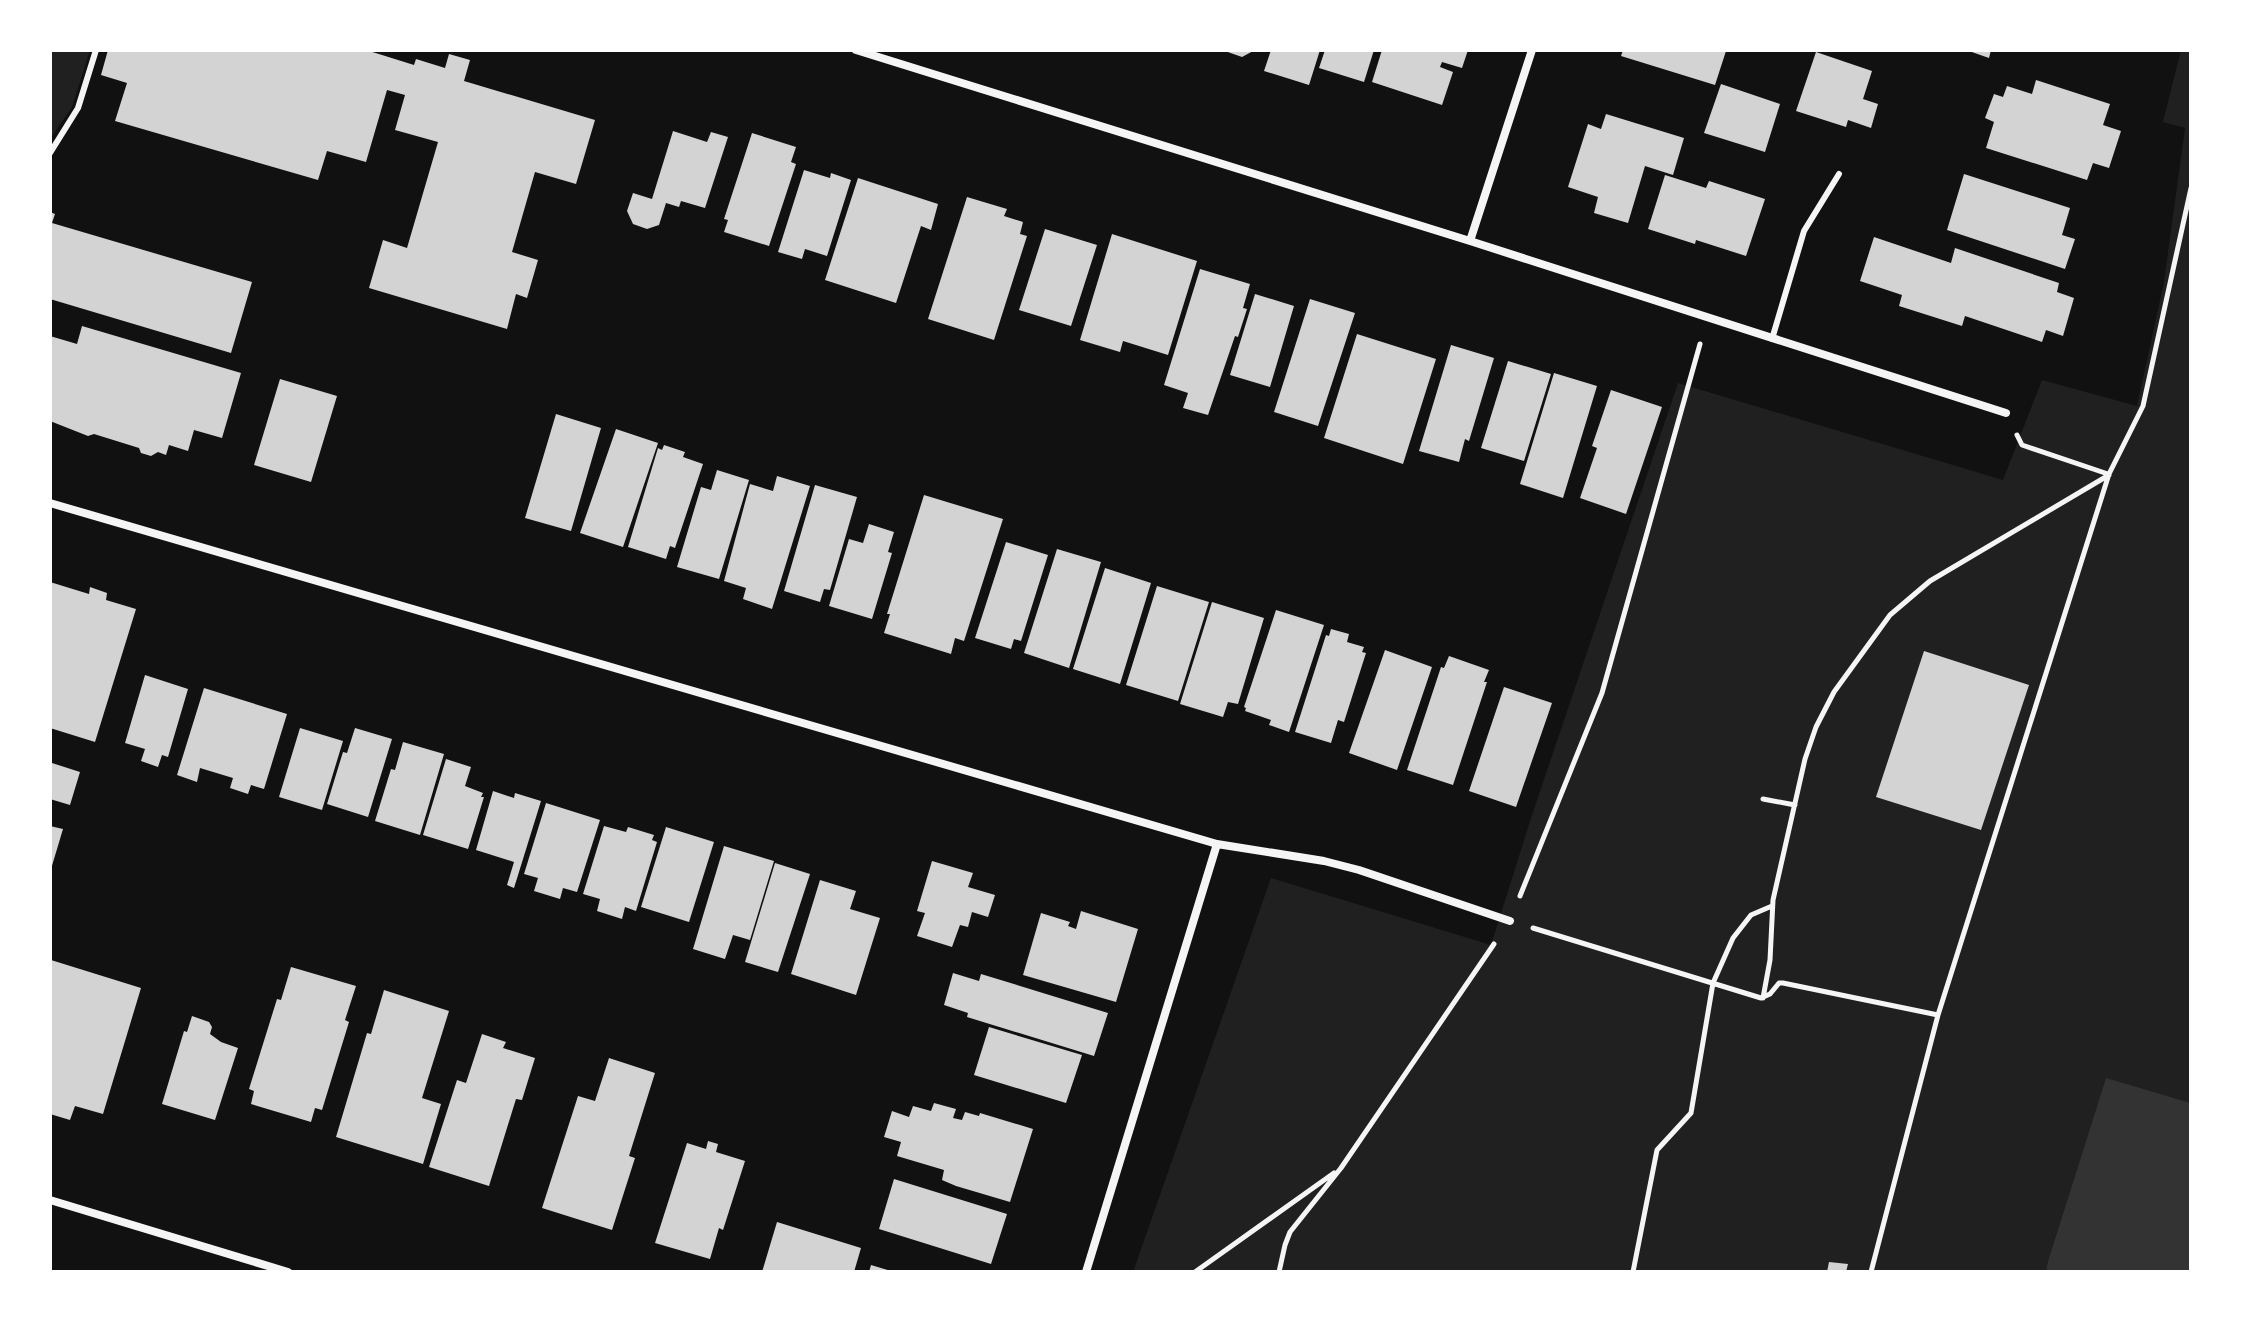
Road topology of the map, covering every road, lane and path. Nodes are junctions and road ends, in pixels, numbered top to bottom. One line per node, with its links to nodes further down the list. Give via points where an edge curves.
1 (96, 50): 4 (lane, via 78,108)
2 (856, 50): 7 (street)
3 (1532, 50): 7 (street)
4 (50, 153)
5 (1839, 174): 9 (lane, via 1804,231)
6 (2191, 188): 11 (path, via 2143,406)
7 (1470, 241): 8 (street)
8 (1707, 319): 9 (street); 17 (path, via 1602,693)
9 (1772, 339): 10 (street)
10 (2006, 413): 11 (path, via 2022,445)
11 (2109, 474): 14 (path, via 1952,566 1890,615 1825,708 1805,759); 20 (path)
12 (50, 503): 15 (street)
13 (1763, 799): 14 (path)
14 (1795, 805): 16 (path)
15 (1217, 844): 17 (street, via 1359,870); 24 (street)
16 (1773, 906): 18 (path, via 1751,915 1733,938); 19 (path)
17 (1510, 921): 18 (path); 21 (path)
18 (1713, 983): 19 (path); 27 (path, via 1691,1113 1657,1150)
19 (1763, 998): 20 (path, via 1783,983)
20 (1938, 1015): 28 (path)
21 (1341, 1168): 25 (path); 26 (path, via 1290,1232)
22 (50, 1200): 23 (street)
23 (282, 1271)
24 (1086, 1272)
25 (1195, 1272)
26 (1279, 1272)
27 (1633, 1272)
28 (1871, 1272)

